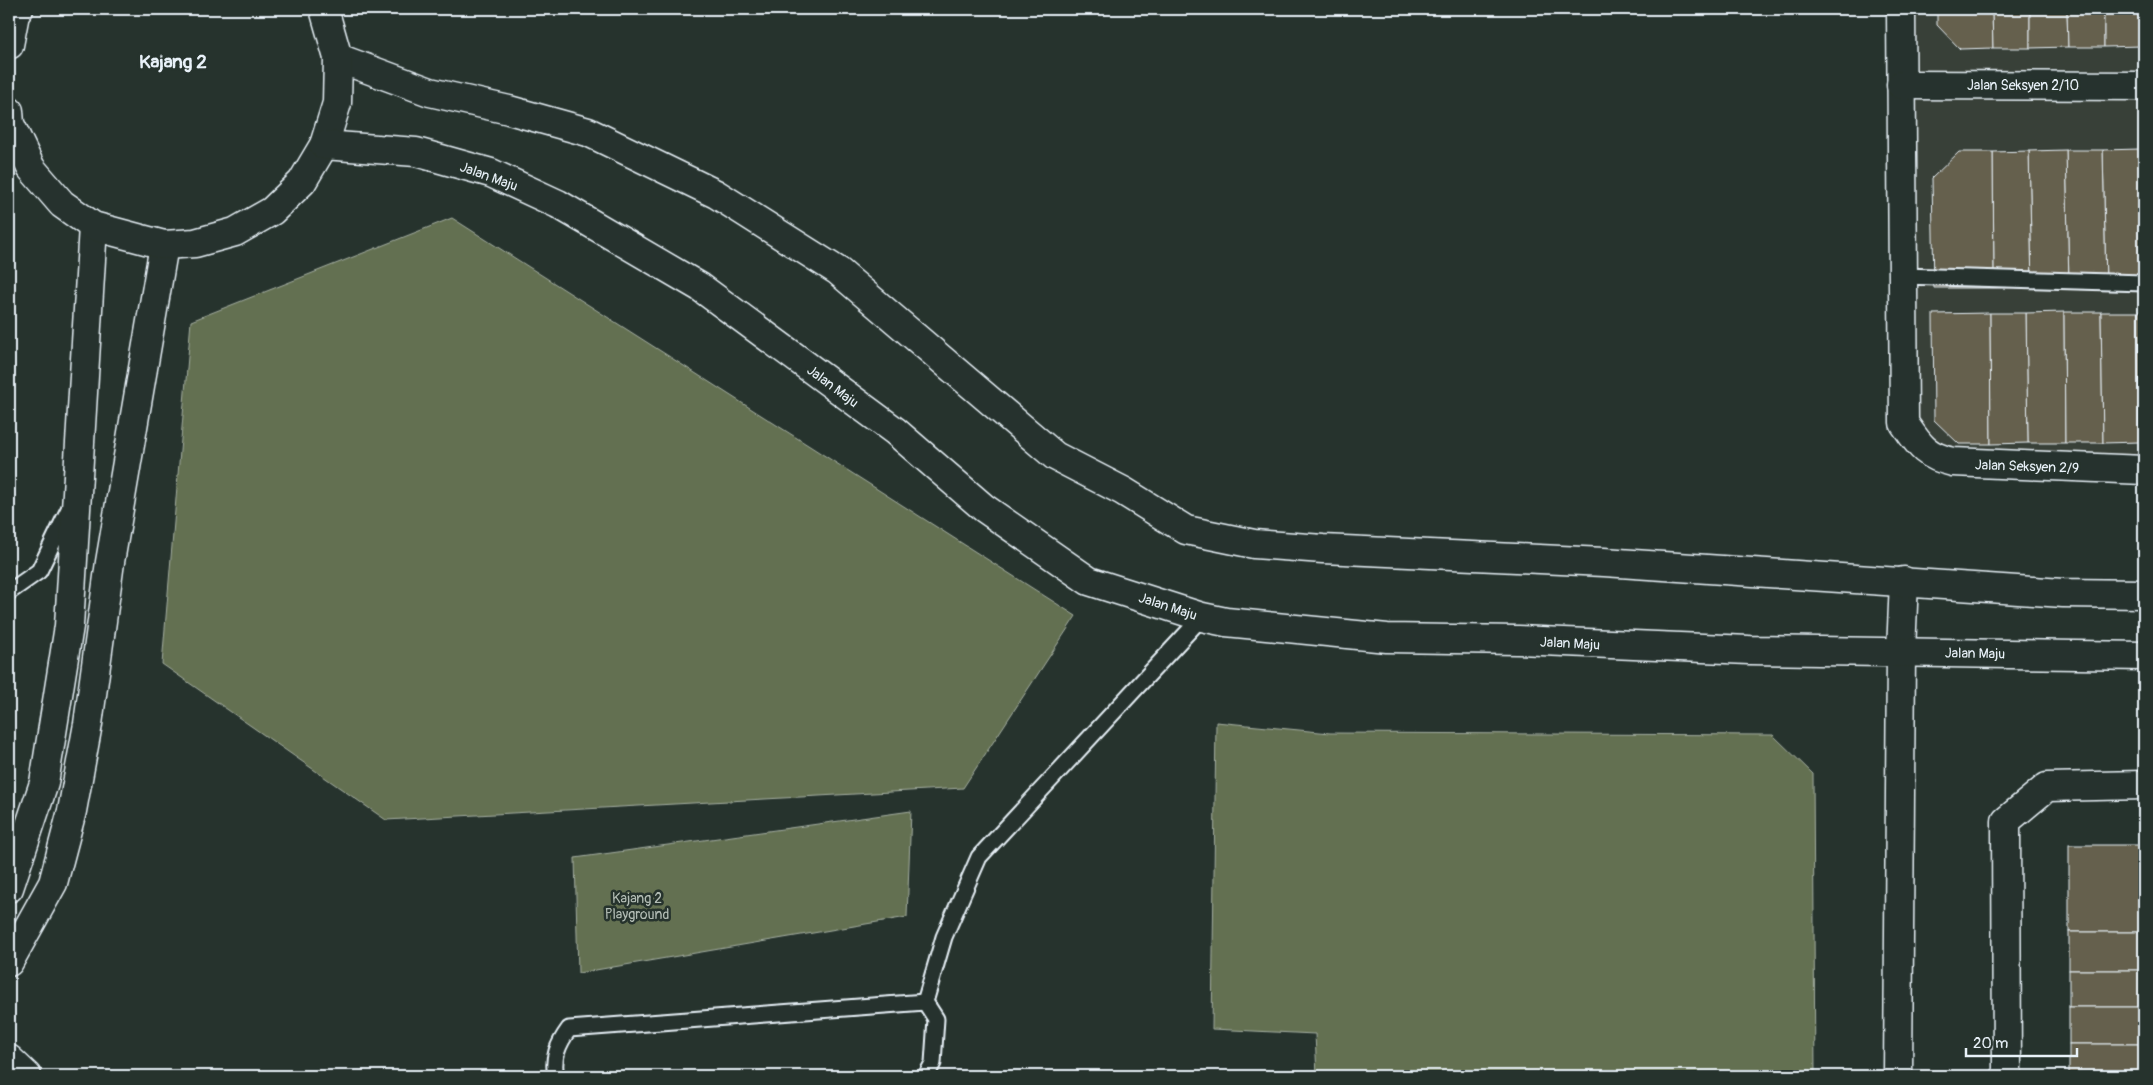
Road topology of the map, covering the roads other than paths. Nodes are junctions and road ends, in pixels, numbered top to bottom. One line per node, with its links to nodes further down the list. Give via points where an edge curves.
1 (19, 9): 4 (street, via 15,14)
2 (324, 9): 5 (street)
3 (1901, 9): 6 (street, Jalan Seksyen 2/9)
4 (9, 45)
5 (338, 58): 9 (street, via 337,103); 16 (street, via 430,92 588,132 716,194 838,271 1055,456 1186,530 1254,544 1323,550 1604,562)
6 (1901, 85): 7 (street, Jalan Seksyen 2/10); 12 (street, Jalan Seksyen 2/9)
7 (2144, 86)
8 (9, 120): 10 (street, via 31,168 62,204)
9 (324, 145): 11 (street, via 302,182 272,211 235,232 195,243); 19 (street, Jalan Maju, via 416,152 491,173 558,204 700,287 894,432 984,508 1089,581)
10 (93, 226): 11 (street); 15 (street)
11 (164, 246): 24 (street, via 110,562 88,724 72,811 53,883)
12 (1902, 276): 13 (lane); 14 (street, Jalan Seksyen 2/9, via 1904,423 1917,443 1934,458 1953,462)
13 (2144, 283)
14 (2144, 470)
15 (77, 493): 17 (lane, via 39,571); 23 (street, via 69,626 44,783)
16 (1904, 581): 18 (street, via 2063,593); 20 (street)
17 (9, 592)
18 (2144, 594)
19 (1202, 617): 20 (street, Jalan Maju, via 1387,638 1749,650); 25 (lane, via 979,857 944,937)
20 (1901, 651): 21 (street, Jalan Maju); 30 (street)
21 (2144, 656)
22 (2144, 786): 31 (street, via 2047,787 2006,821)
23 (9, 888)
24 (9, 962)
25 (925, 1002): 28 (lane, via 570,1030 558,1044); 29 (lane, via 936,1019 933,1063)
26 (9, 1059): 27 (street)
27 (27, 1076)
28 (556, 1076)
29 (926, 1076)
30 (1898, 1076)
31 (2007, 1076)

